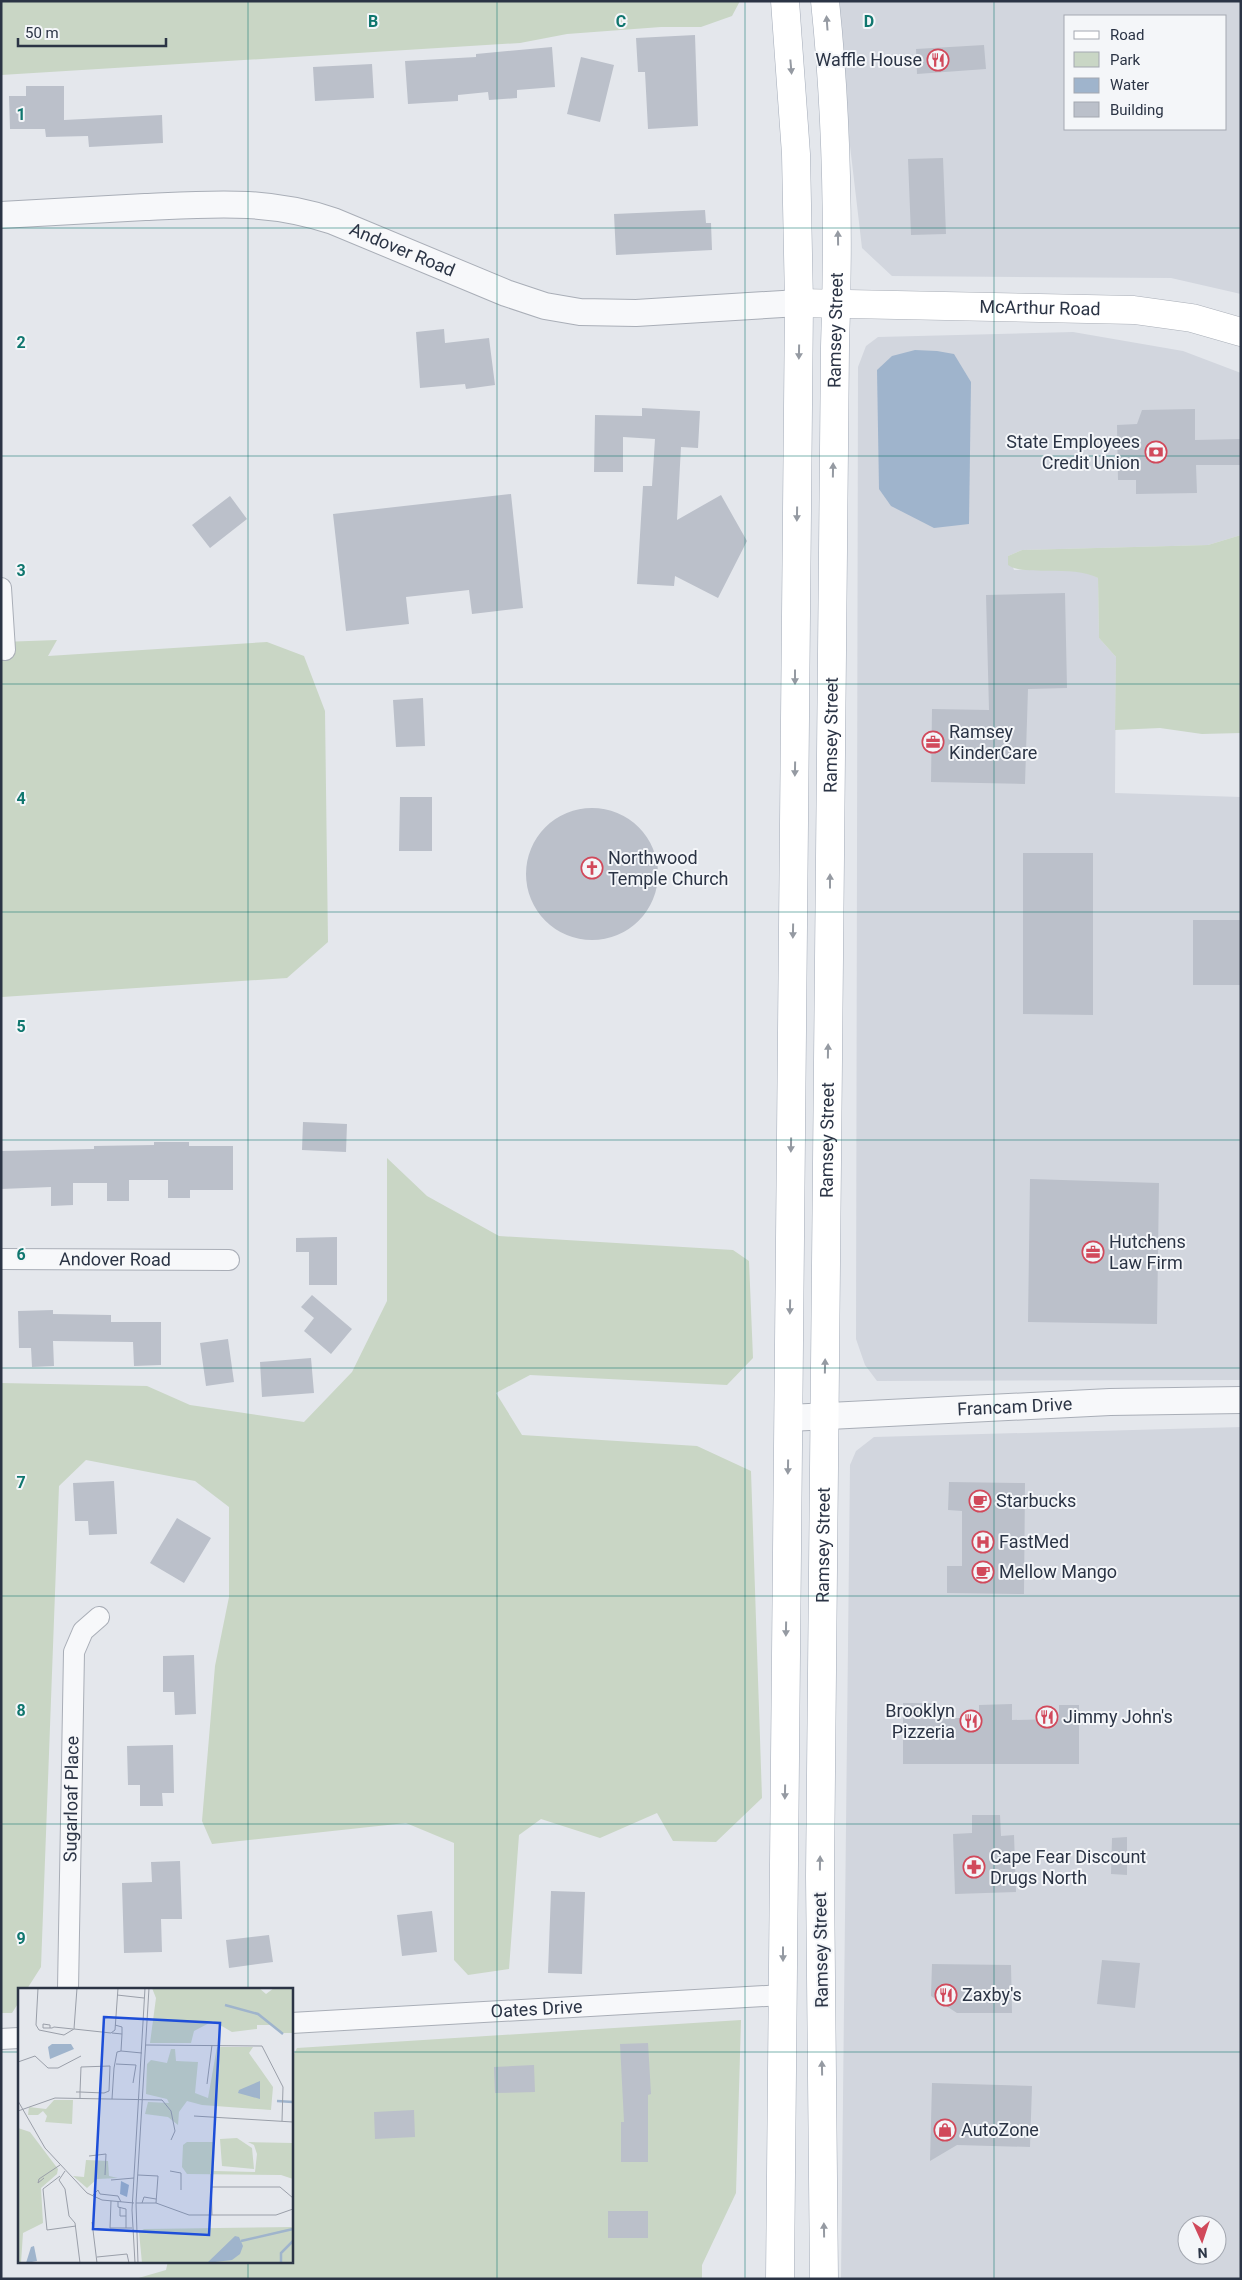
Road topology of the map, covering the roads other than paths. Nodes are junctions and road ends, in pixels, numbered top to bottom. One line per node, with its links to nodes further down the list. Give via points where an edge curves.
1 (786, 1): 4 (main road, Ramsey Street, one-way to 4, via 796,154)
2 (825, 1): 5 (main road, Ramsey Street, one-way to 2, via 836,162)
3 (1, 215): 4 (street, Andover Road, via 227,203 269,205 333,221 499,291 565,310 636,313)
4 (799, 303): 5 (main road, McArthur Road); 13 (main road, Ramsey Street, one-way to 13)
5 (836, 304): 6 (main road, McArthur Road, via 1134,310 1192,318); 12 (main road, Ramsey Street, one-way to 5)
6 (1241, 332)
7 (1, 588): 8 (street)
8 (5, 650)
9 (1, 1259): 10 (street, Andover Road)
10 (229, 1260)
11 (1241, 1400): 12 (street, Francam Drive, via 1110,1402)
12 (824, 1415): 13 (street, Francam Drive); 21 (main road, Ramsey Street, one-way to 12, via 820,1866)
13 (788, 1418): 16 (main road, Ramsey Street, one-way to 16)
14 (99, 1617): 15 (street, Sugarloaf Place, via 83,1630 74,1652)
15 (68, 1988)
16 (783, 1995): 17 (street, Oates Drive); 20 (main road, Ramsey Street)
17 (292, 2023)
18 (18, 2038): 19 (street)
19 (1, 2039)
20 (780, 2279)
21 (824, 2279)

